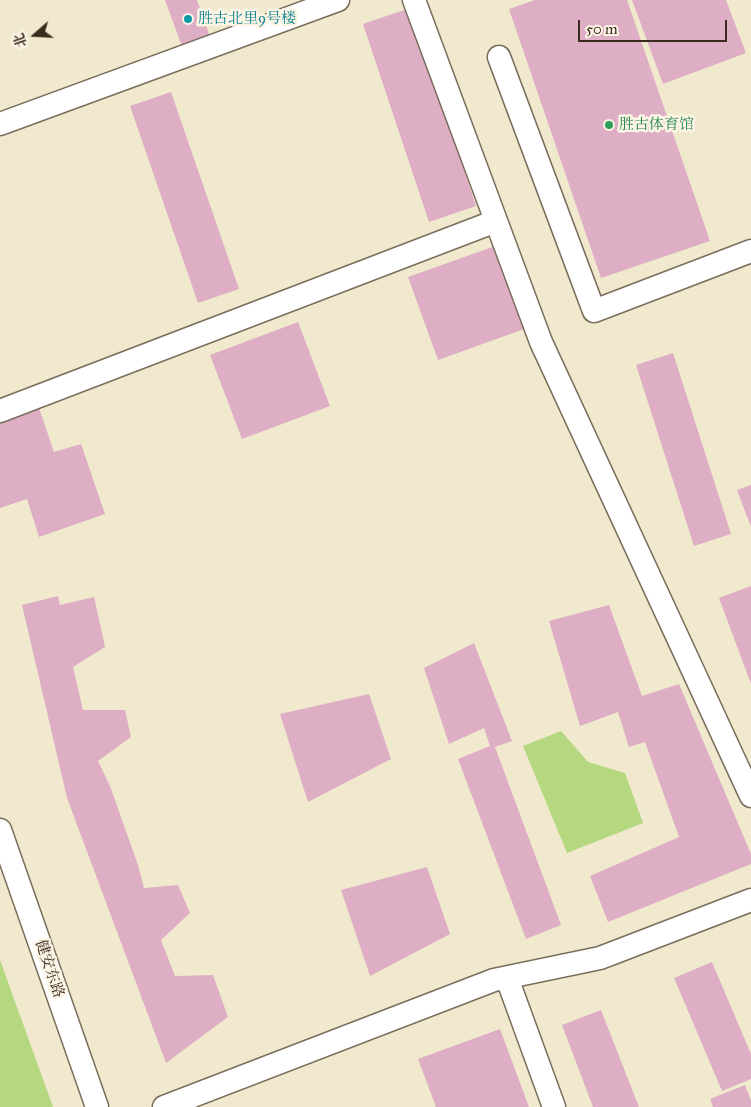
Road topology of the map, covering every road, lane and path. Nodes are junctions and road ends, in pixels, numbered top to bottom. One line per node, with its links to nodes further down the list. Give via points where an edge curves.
1 (338, 0): 4 (street)
2 (414, 0): 5 (street)
3 (499, 57): 6 (street, via 594,312)
4 (0, 124)
5 (496, 221): 7 (street); 8 (street, via 541,342)
6 (751, 251)
7 (0, 411)
8 (751, 796)
9 (0, 830): 12 (street, 健安东路)
10 (751, 900): 11 (street, via 600,958)
11 (507, 978): 13 (street, via 494,980); 14 (street)
12 (97, 1107)
13 (164, 1107)
14 (554, 1107)

